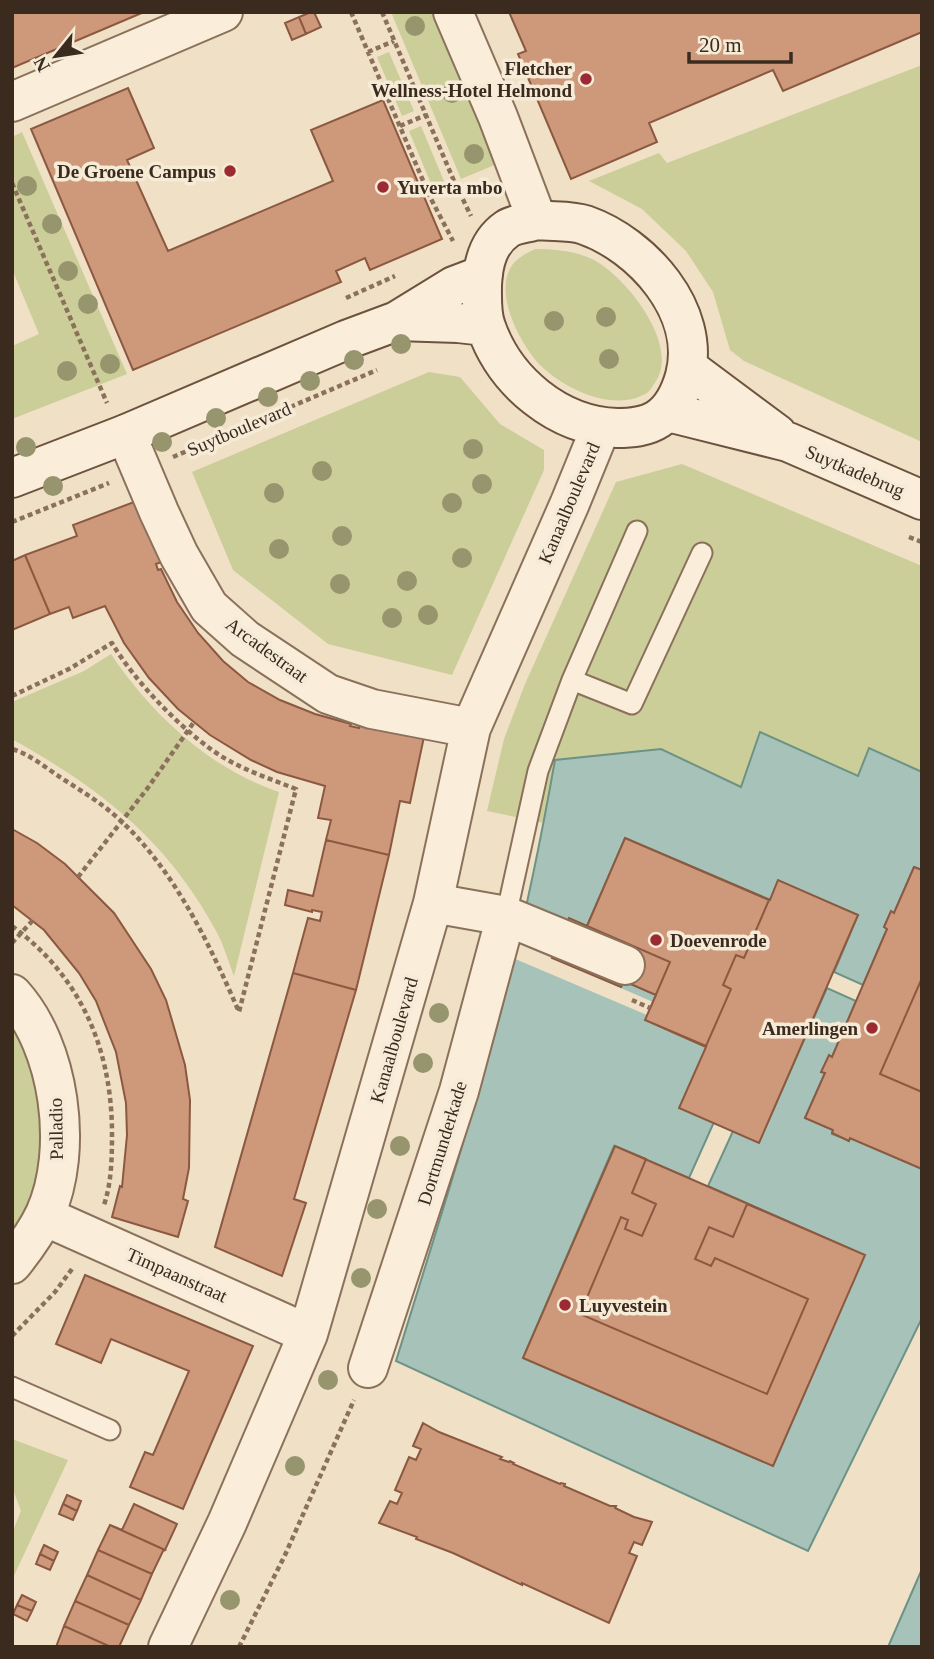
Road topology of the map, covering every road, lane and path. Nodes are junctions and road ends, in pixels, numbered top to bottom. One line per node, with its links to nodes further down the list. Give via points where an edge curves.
1 (223, 12): 7 (street)
2 (351, 12): 6 (path)
3 (382, 12): 5 (path)
4 (453, 12): 11 (street)
5 (394, 41): 6 (path); 8 (path)
6 (368, 52): 9 (path)
7 (12, 102)
8 (426, 115): 9 (path); 12 (path)
9 (400, 126): 13 (path, via 430,197)
10 (12, 183): 19 (path)
11 (537, 220): 13 (street, via 508,228); 17 (street, via 583,224 651,269 680,314)
12 (477, 226)
13 (470, 263): 14 (street, Suytboulevard, via 454,286); 15 (street)
14 (397, 321): 15 (street, Suytboulevard); 19 (street, Suytboulevard)
15 (485, 326): 20 (street, via 506,367 538,399 565,416)
16 (388, 366): 22 (path, Suytboulevard)
17 (687, 367): 18 (street); 21 (street, Suytkadebrug)
18 (668, 412): 20 (street, via 652,423 631,428); 21 (street, Suytkadebrug)
19 (116, 418): 22 (street, Arcadestraat); 23 (street, Suytboulevard)
20 (601, 427): 31 (street, Kanaalboulevard)
21 (788, 442): 24 (street, Suytkadebrug)
22 (141, 471): 25 (path, Suytboulevard); 31 (street, Arcadestraat, via 179,555 209,607 245,639 327,694 372,709)
23 (12, 478)
24 (922, 500)
25 (12, 522)
26 (637, 531): 28 (lane)
27 (702, 553): 28 (lane, via 632,704)
28 (572, 680): 38 (lane, via 538,771)
29 (12, 696): 32 (path, via 112,643 134,677)
30 (194, 722): 32 (path)
31 (471, 728): 36 (street, Kanaalboulevard)
32 (188, 729): 34 (path); 34 (path, via 223,756 296,789 239,1012 213,952 184,902)
33 (12, 749): 34 (path, via 101,803)
34 (122, 822): 35 (path)
35 (78, 877)
36 (433, 903): 38 (street); 44 (street, Kanaalboulevard)
37 (33, 920): 39 (path)
38 (518, 921): 40 (street); 45 (street, Dortmunderkade)
39 (12, 943)
40 (625, 965)
41 (12, 994): 42 (street, Palladio, via 43,1042 56,1091 60,1133)
42 (44, 1216): 43 (street, Palladio); 44 (street, Timpaanstraat)
43 (12, 1264)
44 (308, 1334): 48 (street, Kanaalboulevard)
45 (368, 1368): 49 (path, via 324,1472)
46 (12, 1387): 47 (lane)
47 (110, 1430)
48 (168, 1647)
49 (239, 1647)

